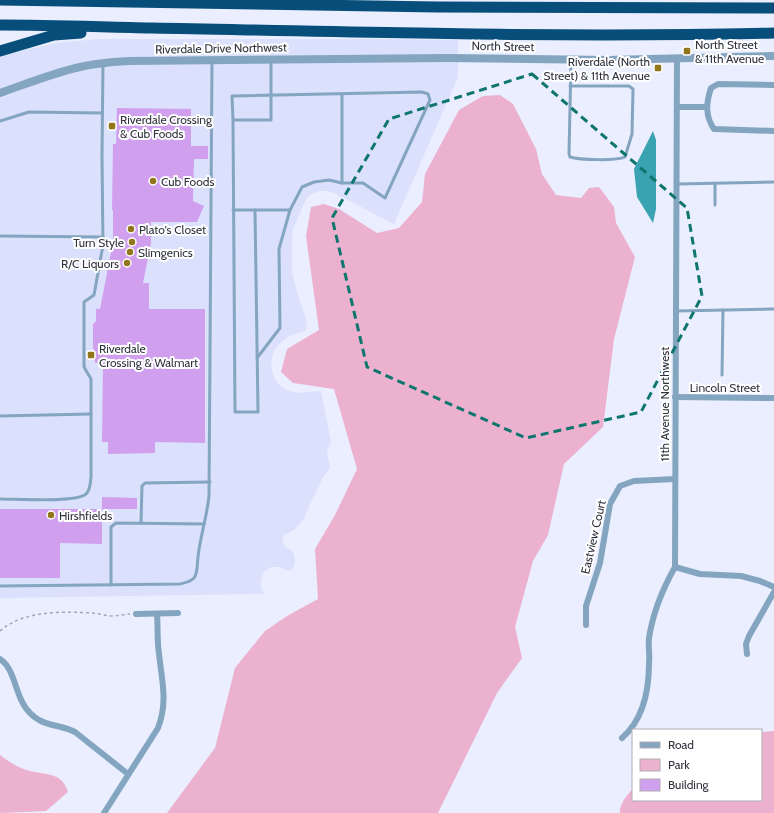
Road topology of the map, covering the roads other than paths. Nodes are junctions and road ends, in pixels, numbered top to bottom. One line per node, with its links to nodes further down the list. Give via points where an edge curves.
1 (0, 0): 3 (highway)
2 (370, 0): 3 (highway)
3 (437, 7): 4 (highway)
4 (774, 8)
5 (0, 25): 6 (highway)
6 (137, 28): 7 (highway, via 669,36); 8 (highway, via 54,35)
7 (774, 33)
8 (0, 51)
9 (774, 56): 11 (street, North Street)
10 (448, 58): 12 (street, North Street); 14 (street, Riverdale Drive Northwest)
11 (677, 58): 12 (street, North Street); 21 (street, 11th Avenue Northwest)
12 (571, 59): 17 (lane)
13 (212, 60): 14 (street, Riverdale Drive Northwest); 15 (street, Riverdale Drive Northwest); 47 (lane)
14 (271, 60): 20 (lane)
15 (103, 63): 18 (street, Riverdale Drive Northwest, via 61,72); 23 (lane)
16 (774, 85): 22 (street, via 718,84 710,88)
17 (570, 86): 17 (lane, via 570,157 625,157 632,134 633,89 629,86)
18 (0, 93)
19 (342, 94): 20 (lane); 28 (lane); 28 (lane, via 422,92 428,94 430,100 385,198 363,183)
20 (271, 95): 25 (lane, via 270,120); 25 (lane, via 232,96)
21 (677, 107): 22 (street); 29 (street, 11th Avenue Northwest)
22 (706, 107): 26 (street, via 714,129)
23 (102, 113): 24 (lane, via 29,112); 36 (lane)
24 (0, 120)
25 (233, 120): 32 (lane)
26 (774, 131)
27 (774, 182): 30 (lane)
28 (342, 183): 34 (lane, via 329,180 302,187)
29 (677, 184): 30 (lane); 39 (street, 11th Avenue Northwest)
30 (715, 184): 31 (lane)
31 (715, 205)
32 (234, 210): 33 (lane); 40 (lane, via 235,412 258,412)
33 (255, 210): 34 (lane); 40 (lane)
34 (290, 210): 40 (lane, via 279,249 280,328)
35 (0, 236): 36 (lane)
36 (103, 237): 44 (lane, via 94,295 84,302 84,367 91,379)
37 (774, 309): 38 (lane)
38 (723, 310): 39 (lane); 41 (lane)
39 (676, 311): 42 (street, 11th Avenue Northwest)
40 (257, 358)
41 (722, 375)
42 (675, 397): 43 (street, Lincoln Street); 46 (street, 11th Avenue Northwest)
43 (774, 398)
44 (91, 414): 45 (lane); 48 (lane, via 91,477 90,489 85,495 70,500)
45 (0, 416)
46 (675, 479): 51 (street, 11th Avenue Northwest); 59 (street, Eastview Court, via 634,481 620,486 610,504 600,564 586,606)
47 (210, 482): 49 (lane, via 145,483 142,486); 50 (lane, via 208,511)
48 (0, 499)
49 (141, 523): 50 (lane); 52 (lane, via 116,523 111,527)
50 (204, 524): 52 (lane, via 197,572 188,582)
51 (675, 567): 54 (street, via 700,574 745,576); 62 (street, via 657,601 653,616 646,698 639,716)
52 (111, 585): 53 (lane)
53 (0, 586)
54 (774, 587)
55 (774, 592): 60 (street, via 749,636 746,644)
56 (178, 613): 58 (street)
57 (136, 614): 58 (street)
58 (157, 614): 63 (street, via 164,694 163,712 158,728)
59 (586, 625)
60 (747, 654)
61 (0, 660): 63 (street, via 10,671 19,698 30,714 50,726 68,728 75,732)
62 (622, 738)
63 (128, 774): 64 (street)
64 (104, 813)

